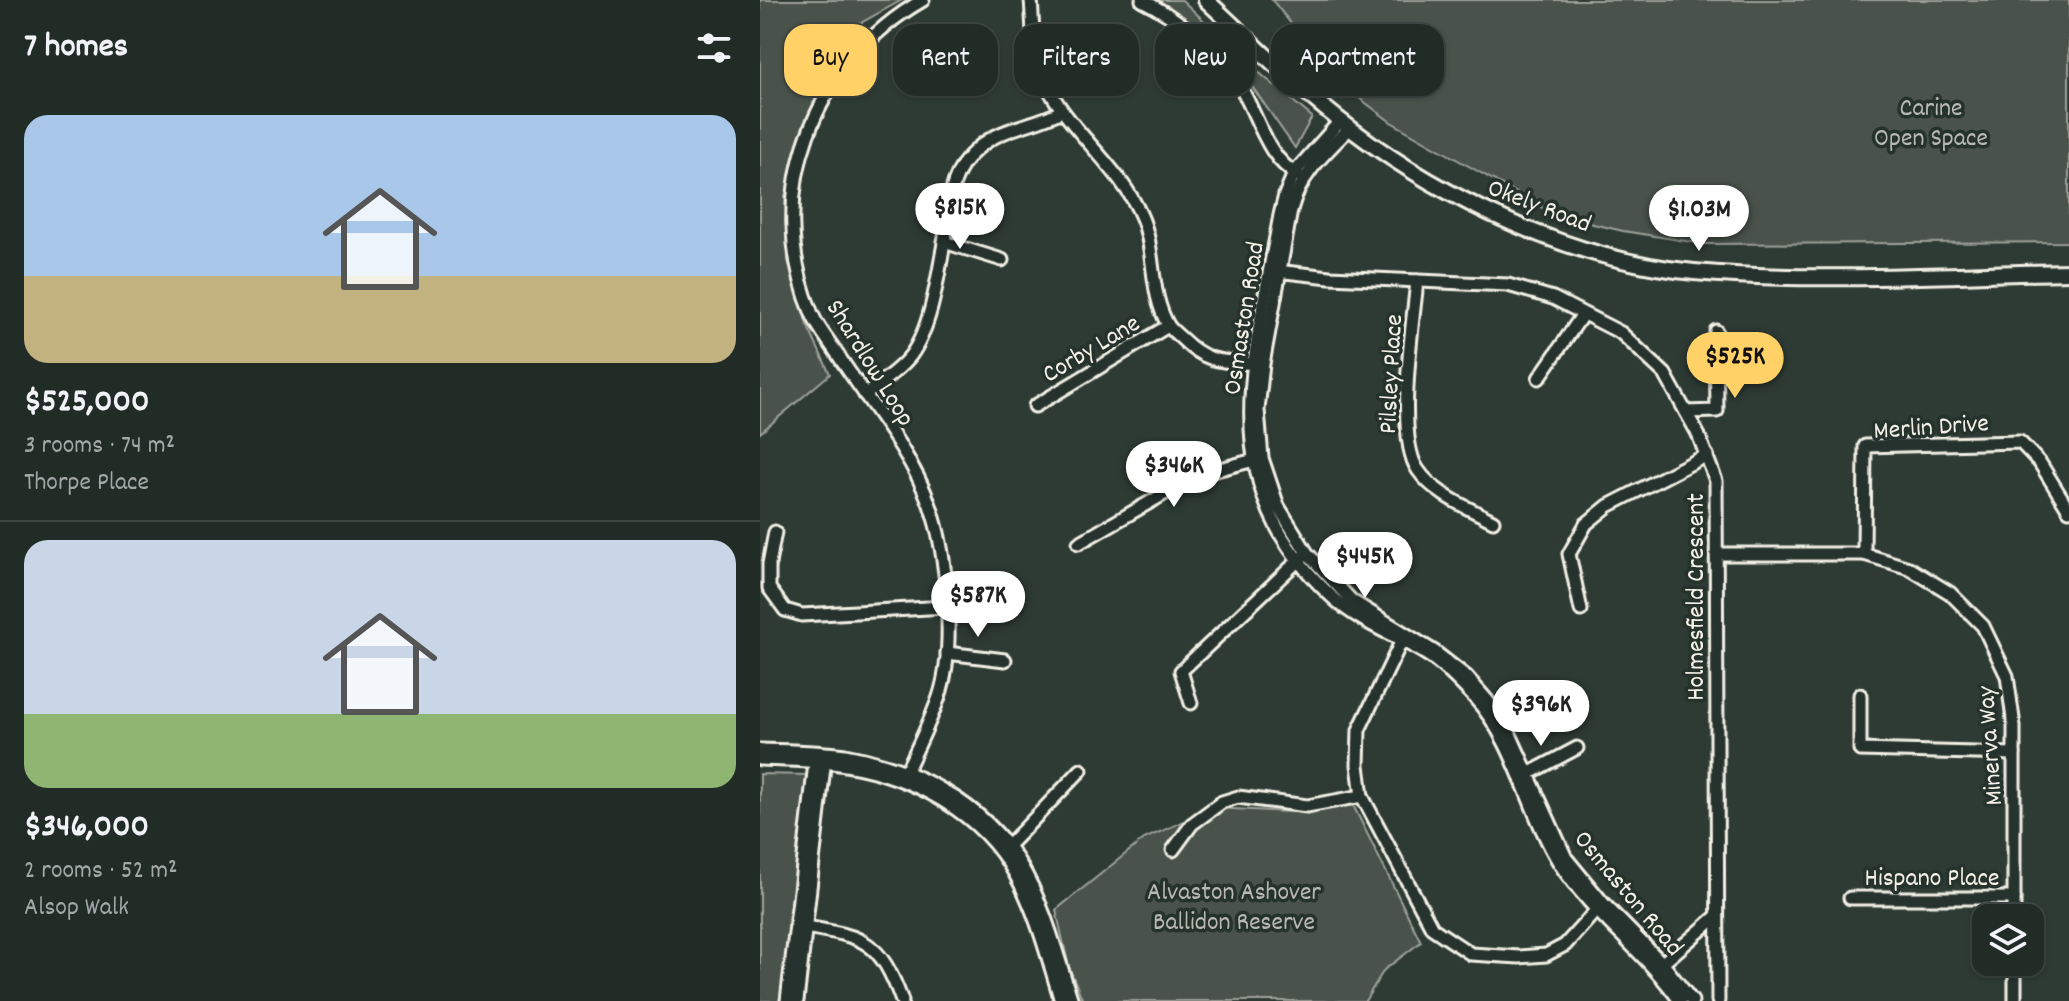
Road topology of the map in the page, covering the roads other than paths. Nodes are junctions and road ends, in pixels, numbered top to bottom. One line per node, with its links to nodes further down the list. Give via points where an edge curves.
1 (923, 0): 18 (street, Shardlow Loop, via 872,35 844,66 811,124 794,188 797,270 813,316)
2 (1031, 0): 5 (street, via 1038,66)
3 (1142, 0): 7 (street, via 1186,28 1234,75 1275,156)
4 (1206, 0): 6 (main road, Okely Road)
5 (1061, 111): 8 (street, via 1015,126 978,147 949,192); 14 (street, via 1132,196 1144,222 1152,278)
6 (1346, 124): 7 (street, Osmaston Road); 11 (main road, Okely Road, via 1442,188 1491,213 1623,259 1692,272 1806,276)
7 (1299, 176): 10 (street, Osmaston Road)
8 (944, 242): 9 (street); 18 (street, via 926,325 911,356)
9 (1002, 260)
10 (1276, 271): 12 (street, Holmesfield Crescent); 16 (street, Osmaston Road)
11 (2069, 272)
12 (1417, 281): 13 (street, Holmesfield Crescent, via 1508,285 1553,298); 24 (street, Pilsley Place, via 1405,422 1408,448 1417,469 1436,490)
13 (1583, 314): 17 (street); 20 (street, Holmesfield Crescent, via 1621,333 1665,374)
14 (1168, 326): 16 (street, via 1197,354); 19 (street, Corby Lane)
15 (1716, 331): 20 (street, via 1717,411)
16 (1258, 364): 22 (street, Osmaston Road)
17 (1539, 378)
18 (865, 395): 30 (street, Shardlow Loop, via 930,505 946,581)
19 (1035, 406)
20 (1686, 412): 21 (street, Holmesfield Crescent)
21 (1707, 455): 27 (street, Holmesfield Crescent, via 1716,481); 31 (street, via 1608,506 1586,524 1569,554)
22 (1257, 460): 26 (street, via 1197,475); 29 (street, Osmaston Road)
23 (2069, 510): 28 (street, Merlin Drive, via 2020,442 1865,446)
24 (1493, 521)
25 (775, 532): 30 (street, via 769,588 785,610 802,615)
26 (1079, 543)
27 (1716, 554): 28 (street, Minerva Way); 52 (street, Holmesfield Crescent)
28 (1864, 554): 39 (street, Minerva Way, via 1919,574 1950,593 1983,626 2007,676)
29 (1302, 557): 32 (street, Osmaston Road); 36 (street, via 1181,671)
30 (946, 607): 33 (street, Shardlow Loop)
31 (1581, 610)
32 (1403, 637): 44 (street, Osmaston Road, via 1453,665 1477,688 1509,732); 45 (street, via 1359,730)
33 (947, 653): 34 (street); 43 (street, Shardlow Loop, via 940,695)
34 (1005, 660)
35 (1860, 695): 39 (street, via 1860,750)
36 (1191, 703)
37 (1577, 748): 44 (street)
38 (760, 750): 40 (street)
39 (2014, 754): 49 (street, Minerva Way)
40 (821, 757): 41 (street); 43 (street, via 874,762); 53 (street)
41 (760, 759)
42 (1081, 770): 46 (street)
43 (904, 776): 46 (street, via 927,781 955,797 994,830)
44 (1524, 776): 51 (street, Osmaston Road, via 1560,848)
45 (1362, 796): 47 (street, via 1307,806 1238,797 1192,824); 51 (street, via 1432,928 1471,954 1546,955 1565,945)
46 (1005, 850): 59 (street); 60 (street, via 1022,866 1036,897)
47 (1173, 850)
48 (1850, 898): 49 (street, Hispano Place)
49 (2014, 898): 50 (street, Minerva Way)
50 (2014, 904)
51 (1600, 906): 54 (street, Osmaston Road)
52 (1717, 916): 54 (street); 63 (street, Holmesfield Crescent)
53 (801, 926): 56 (street); 57 (street); 58 (street, via 861,938 872,946 893,975)
54 (1658, 967): 61 (street, Osmaston Road); 62 (street, Osmaston Road)
55 (2015, 976): 64 (street)
56 (787, 1001)
57 (797, 1001)
58 (902, 1001)
59 (1061, 1001)
60 (1072, 1001)
61 (1680, 1001)
62 (1692, 1001)
63 (1718, 1001)
64 (2015, 1001)

